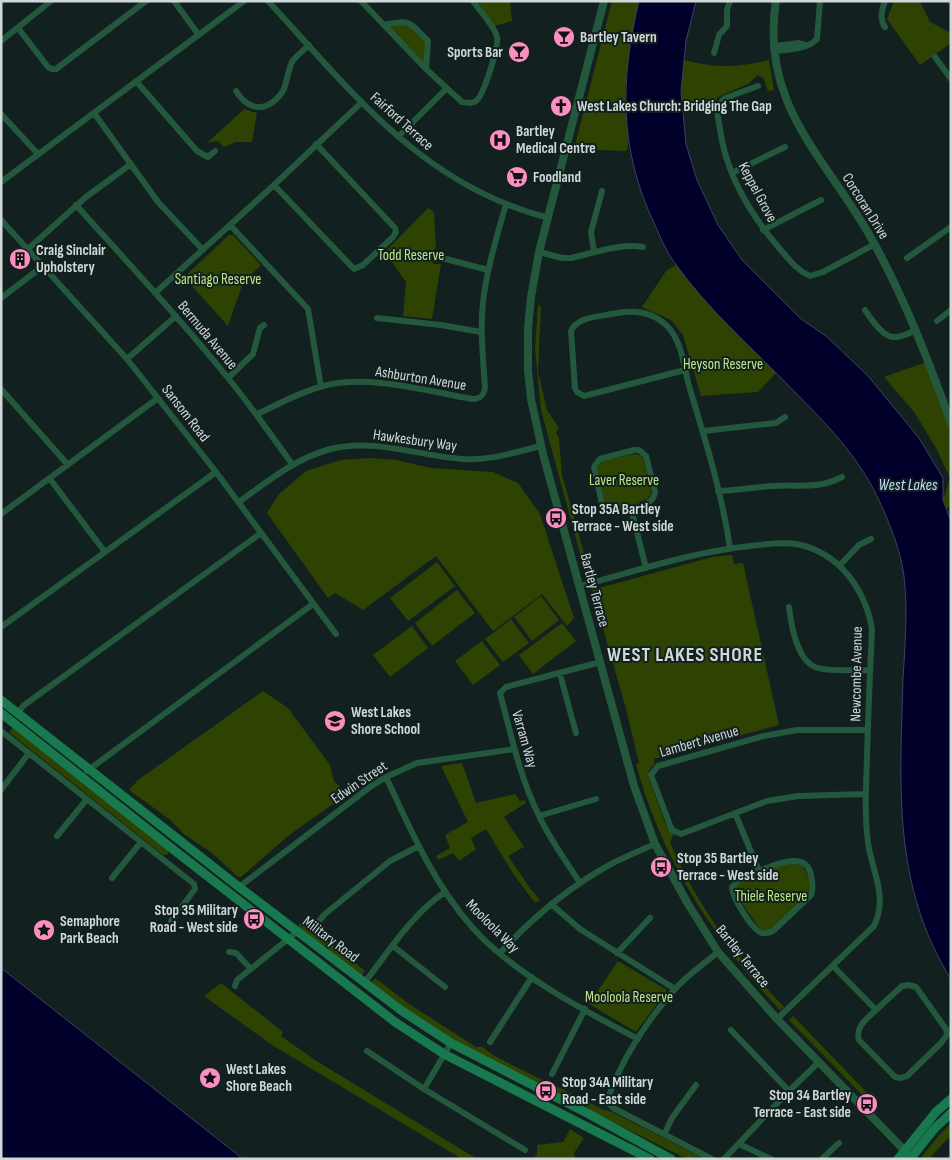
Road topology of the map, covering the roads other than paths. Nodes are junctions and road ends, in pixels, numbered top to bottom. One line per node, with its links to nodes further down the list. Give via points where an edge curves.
1 (51, 1): 15 (street)
2 (146, 1): 15 (street, via 56,69 48,67)
3 (174, 1): 16 (street)
4 (244, 1): 16 (street)
5 (268, 1): 18 (street, Fairford Terrace)
6 (361, 1): 13 (street)
7 (473, 1): 26 (street, via 495,31 498,43 481,95 474,102 462,102)
8 (604, 1): 44 (street, Bartley Terrace)
9 (730, 1): 20 (street, via 728,26 719,35)
10 (776, 1): 19 (street, Corcoran Drive)
11 (820, 1): 19 (street, via 816,39 810,45)
12 (885, 1): 14 (street, via 881,14)
13 (384, 25): 22 (street); 22 (street, via 410,23 428,41)
14 (884, 27)
15 (18, 28): 17 (street)
16 (198, 34): 24 (street)
17 (1, 40)
18 (309, 46): 27 (street, via 289,68 284,90 267,106 262,108 248,104); 28 (street, Fairford Terrace)
19 (775, 48): 49 (street, Corcoran Drive, via 782,87 795,120)
20 (714, 53)
21 (934, 56): 23 (street)
22 (426, 69): 26 (street)
23 (951, 79)
24 (136, 81): 29 (street); 34 (street, via 197,151 208,157)
25 (758, 86): 37 (street, Keppel Grove, via 725,98 718,106 721,142)
26 (446, 89): 31 (street)
27 (236, 91)
28 (362, 102): 31 (street, Fairford Terrace); 32 (street)
29 (94, 113): 35 (street); 36 (street)
30 (1, 114): 35 (street)
31 (398, 137): 42 (street, Fairford Terrace, via 433,165)
32 (316, 144): 39 (street); 39 (street, via 395,228 393,237 357,270 354,269)
33 (785, 148): 37 (street)
34 (215, 151)
35 (38, 154): 38 (street)
36 (131, 164): 43 (street); 52 (street, via 158,202)
37 (732, 173): 48 (street, Keppel Grove)
38 (1, 182)
39 (274, 185): 46 (street)
40 (602, 191): 54 (street, via 591,232)
41 (821, 200): 48 (street)
42 (506, 204): 44 (street, Fairford Terrace); 58 (street, Ashburton Avenue)
43 (76, 205): 51 (street); 59 (street, Bermuda Avenue)
44 (549, 218): 53 (street, Bartley Terrace)
45 (1, 220): 51 (street, Sansom Road)
46 (230, 225): 52 (street); 72 (street, via 308,309)
47 (951, 227): 56 (street)
48 (763, 230): 49 (street, Keppel Grove, via 796,268 810,276)
49 (875, 244): 67 (street, Corcoran Drive)
50 (644, 247): 54 (street, via 634,245)
51 (28, 249): 57 (street, Sansom Road)
52 (203, 250): 59 (street)
53 (539, 252): 54 (street, via 562,258); 79 (street, Bartley Terrace, via 529,312 528,356 531,399)
54 (594, 252)
55 (438, 257): 58 (street)
56 (907, 258)
57 (43, 266): 60 (street); 69 (street, Sansom Road)
58 (488, 270): 68 (street, Ashburton Avenue)
59 (155, 293): 63 (street, Bermuda Avenue)
60 (1, 298)
61 (865, 310): 67 (street, via 892,337)
62 (951, 310): 65 (street)
63 (176, 316): 69 (street); 71 (street, Bermuda Avenue)
64 (377, 318): 68 (street)
65 (936, 320)
66 (264, 325): 71 (street, via 260,328 253,354)
67 (916, 330): 77 (street, Corcoran Drive)
68 (481, 332): 72 (street, Ashburton Avenue, via 485,387 477,399 365,382)
69 (127, 359): 74 (street, Sansom Road)
70 (685, 370): 70 (street, via 673,334 663,322 645,313 625,311 579,321 571,331 575,388 584,396); 78 (street)
71 (228, 378): 75 (street, Bermuda Avenue)
72 (320, 386): 75 (street, Ashburton Avenue)
73 (1, 389): 81 (street)
74 (158, 398): 81 (street); 82 (street, Sansom Road)
75 (257, 414): 80 (street, Bermuda Avenue)
76 (785, 417): 78 (street, via 776,423)
77 (951, 423)
78 (703, 431): 85 (street)
79 (541, 446): 80 (street, Hawkesbury Way, via 494,458 470,460 389,447 353,446 329,450); 95 (street, Bartley Terrace)
80 (292, 464): 86 (street, Hawkesbury Way)
81 (68, 465): 84 (street)
82 (216, 472): 86 (street, Sansom Road); 92 (street)
83 (842, 477): 85 (street, via 818,486 775,486)
84 (50, 479): 88 (street); 92 (street)
85 (718, 492): 91 (street)
86 (239, 502): 89 (street, Sansom Road)
87 (631, 509): 87 (street, via 648,503 655,496 646,456 639,450 600,459 594,467 604,507 613,512); 94 (street)
88 (1, 514)
89 (261, 533): 96 (street, Sansom Road); 105 (street, via 23,706)
90 (871, 539): 93 (street, via 859,544)
91 (730, 548): 93 (street, Newcombe Avenue, via 771,543 797,545 824,555); 94 (street, Newcombe Avenue)
92 (105, 552): 98 (street)
93 (840, 566): 101 (street, Newcombe Avenue, via 853,580 868,609 872,629)
94 (646, 568): 95 (street, Newcombe Avenue)
95 (580, 586): 100 (street, Bartley Terrace)
96 (313, 604): 99 (street, Sansom Road); 112 (street)
97 (789, 607): 101 (street, via 791,624 808,662 822,668)
98 (1, 628)
99 (336, 634)
100 (601, 662): 102 (street, Varram Way); 123 (street, Bartley Terrace, via 634,786)
101 (870, 670): 108 (street, Newcombe Avenue)
102 (560, 674): 109 (street); 110 (street, Varram Way, via 506,687 500,693)
103 (1, 700): 105 (main road, Military Road)
104 (1, 713): 106 (main road, Military Road)
105 (18, 713): 112 (main road, Military Road)
106 (10, 720): 107 (street); 113 (main road, Military Road)
107 (1, 730): 111 (street)
108 (867, 730): 116 (street, Newcombe Avenue); 119 (street, Lambert Avenue, via 797,730 764,736 658,766 651,775 676,833 681,834)
109 (576, 733)
110 (515, 749): 114 (street, Edwin Street, via 417,763); 120 (street, Varram Way)
111 (29, 753): 115 (street); 117 (street)
112 (90, 769): 113 (street); 130 (main road, Military Road)
113 (81, 776): 125 (main road, Military Road)
114 (386, 777): 124 (street, Mooloola Way); 130 (street, Edwin Street)
115 (1, 790)
116 (865, 794): 119 (street, Lambert Avenue, via 798,796 767,801); 143 (street, Newcombe Avenue, via 869,848 881,900 880,914 874,926)
117 (87, 799): 121 (street); 122 (street)
118 (596, 799): 120 (street)
119 (735, 813): 127 (street)
120 (539, 816): 129 (street, Varram Way)
121 (57, 836)
122 (141, 842): 126 (street); 128 (street)
123 (655, 844): 129 (street, via 613,863); 140 (street, Bartley Terrace)
124 (419, 846): 131 (street, Mooloola Way); 135 (street, via 390,861)
125 (179, 854): 126 (street); 137 (main road, Military Road)
126 (171, 865): 134 (street, via 194,884 195,889)
127 (759, 871): 127 (street, via 798,860 810,870 813,888 811,895 769,933 758,931 732,892 738,880)
128 (112, 878)
129 (580, 883): 132 (street)
130 (239, 887): 136 (main road, Military Road)
131 (445, 892): 138 (street); 141 (street, Mooloola Way, via 473,928)
132 (551, 904): 141 (street); 142 (street, via 580,929)
133 (650, 918): 142 (street)
134 (171, 920)
135 (318, 922)
136 (298, 931): 137 (street); 146 (main road, Military Road)
137 (288, 940): 144 (street); 158 (main road, Military Road, via 395,1022)
138 (393, 946): 146 (street); 148 (street)
139 (229, 952): 144 (street, via 236,953)
140 (718, 952): 149 (street); 152 (street, Bartley Terrace)
141 (500, 953): 145 (street, Mooloola Way)
142 (617, 953): 149 (street)
143 (833, 966): 151 (street); 152 (street, Newcombe Avenue)
144 (251, 969): 147 (street, via 237,980)
145 (532, 977): 150 (street, Mooloola Way); 155 (street)
146 (366, 982): 156 (main road, Military Road, via 402,1011)
147 (235, 986)
148 (445, 987)
149 (675, 989): 154 (street)
150 (585, 1010): 154 (street, Mooloola Way); 160 (street)
151 (876, 1010): 151 (street, via 902,986 909,984 916,987 947,1035 907,1076 895,1077 859,1040 857,1033)
152 (777, 1019): 159 (street, Bartley Terrace)
153 (731, 1030): 163 (street)
154 (638, 1039): 166 (street, via 612,1088 609,1104)
155 (490, 1042)
156 (451, 1043): 158 (street); 171 (main road, Military Road, via 587,1113)
157 (367, 1051): 162 (street)
158 (444, 1054): 162 (street); 171 (main road, Military Road)
159 (819, 1062): 163 (street); 170 (street, Bartley Terrace)
160 (552, 1074)
161 (696, 1084): 166 (street)
162 (424, 1089): 169 (street)
163 (789, 1091): 168 (street)
164 (951, 1099): 170 (main road)
165 (951, 1112): 172 (main road)
166 (665, 1134): 174 (street)
167 (839, 1143): 177 (street)
168 (738, 1144): 175 (street); 176 (street)
169 (525, 1150)
170 (904, 1150): 172 (street, Bartley Terrace); 178 (main road)
171 (647, 1155): 173 (main road, Military Road)
172 (911, 1158)
173 (671, 1159)
174 (712, 1159)
175 (724, 1159)
176 (771, 1159)
177 (822, 1159)
178 (898, 1159)

